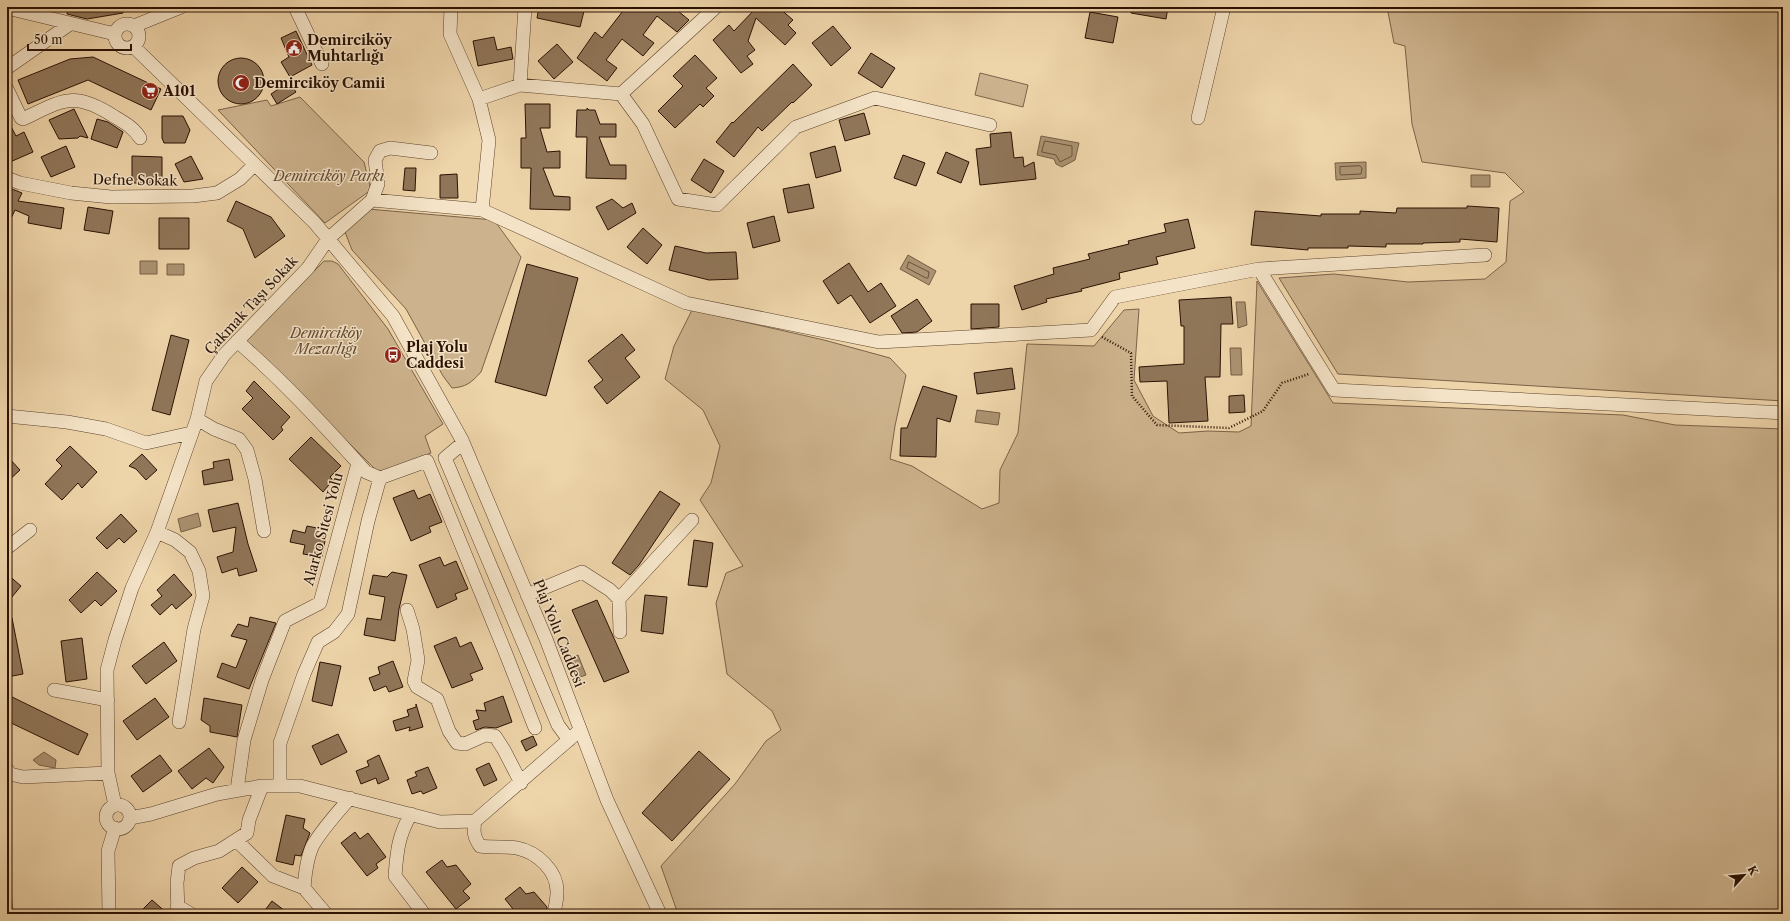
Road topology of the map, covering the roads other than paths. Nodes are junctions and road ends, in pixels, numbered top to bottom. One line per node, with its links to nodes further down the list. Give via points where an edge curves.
1 (182, 7): 9 (street)
2 (295, 7): 12 (street)
3 (451, 7): 17 (street, via 450,34)
4 (525, 7): 14 (street)
5 (716, 7): 16 (street)
6 (1224, 7): 18 (street)
7 (7, 8): 8 (street)
8 (70, 24): 10 (street); 13 (street)
9 (134, 26): 10 (street, via 122,25); 11 (street, via 139,32 140,40)
10 (115, 34): 11 (street, via 116,42 122,48)
11 (134, 47): 22 (street, Plaj Yolu Caddesi)
12 (322, 64)
13 (7, 68)
14 (520, 85): 16 (street); 17 (street)
15 (7, 89): 20 (street, via 21,118 24,119 60,102 83,100 135,130)
16 (621, 94): 19 (street, via 643,124 678,199 717,205 796,127 874,98)
17 (479, 99): 25 (street, via 489,140)
18 (1198, 118)
19 (990, 125)
20 (140, 138)
21 (431, 153): 24 (street, via 390,148 380,151 375,160 378,184)
22 (254, 165): 23 (street, Defne Sokak, via 240,179 217,193 193,196 111,197 78,194 20,183); 26 (street, Plaj Yolu Caddesi, via 314,222)
23 (7, 178)
24 (372, 200): 25 (street); 26 (street, Çakmak Taşı Sokak)
25 (482, 210): 28 (street, via 686,303 879,342 1090,330 1115,297)
26 (328, 239): 29 (street, Çakmak Taşı Sokak, via 308,268); 34 (street, Plaj Yolu Caddesi, via 393,316)
27 (1484, 255): 28 (street)
28 (1259, 269): 30 (street, via 1334,390)
29 (237, 341): 32 (street, Çakmak Taşı Sokak, via 206,381); 35 (street, Alarko Sitesi Yolu, via 274,373)
30 (1783, 413)
31 (7, 416): 33 (street, via 98,428 146,443)
32 (197, 419): 33 (street); 39 (street, via 239,439 247,450)
33 (191, 433): 40 (street)
34 (463, 443): 42 (street, Plaj Yolu Caddesi); 51 (street, via 445,458 558,725)
35 (358, 463): 36 (street, Alarko Sitesi Yolu, via 366,472); 57 (street, Alarko Sitesi Yolu, via 320,603 285,622 262,680 244,740)
36 (380, 478): 49 (street, via 427,461); 56 (street, via 348,614 334,632 318,642 280,743)
37 (692, 520): 43 (street)
38 (30, 530): 41 (street)
39 (264, 531)
40 (157, 532): 47 (street, via 132,588 115,640 107,670); 48 (street, via 175,540 190,552 199,571 203,596 194,629)
41 (7, 548)
42 (527, 595): 43 (street, via 582,572); 50 (street, Plaj Yolu Caddesi)
43 (619, 599): 45 (street)
44 (407, 610): 54 (street, via 418,660 414,681 417,687 437,699 449,732 457,743 465,744 485,735 495,736)
45 (620, 632)
46 (54, 690): 47 (street)
47 (108, 700): 53 (street)
48 (179, 722)
49 (535, 728)
50 (579, 731): 51 (street); 72 (street, Plaj Yolu Caddesi, via 607,800)
51 (569, 740): 54 (street)
52 (7, 769): 53 (street, via 10,774 23,777)
53 (108, 773): 59 (street)
54 (520, 783): 62 (street)
55 (262, 786): 56 (street); 57 (street); 64 (street, via 249,820 247,833)
56 (280, 786): 58 (street, via 300,786)
57 (237, 790): 61 (street)
58 (350, 798): 60 (street); 65 (street, via 312,846)
59 (115, 805): 61 (street, via 126,807); 63 (street, via 109,809 106,816 108,824)
60 (411, 814): 62 (street, via 440,822); 70 (street, via 402,830 395,876)
61 (130, 818): 63 (street, via 123,828)
62 (475, 821): 71 (street, via 474,838 480,846 517,848 536,856 552,871 558,891)
63 (115, 828): 67 (street, via 108,851)
64 (236, 840): 65 (street, via 273,876); 66 (street, via 219,851 194,858 179,866)
65 (304, 888): 69 (street)
66 (178, 910): 68 (street)
67 (109, 914)
68 (191, 914)
69 (326, 914)
70 (424, 914)
71 (554, 914)
72 (660, 914)

